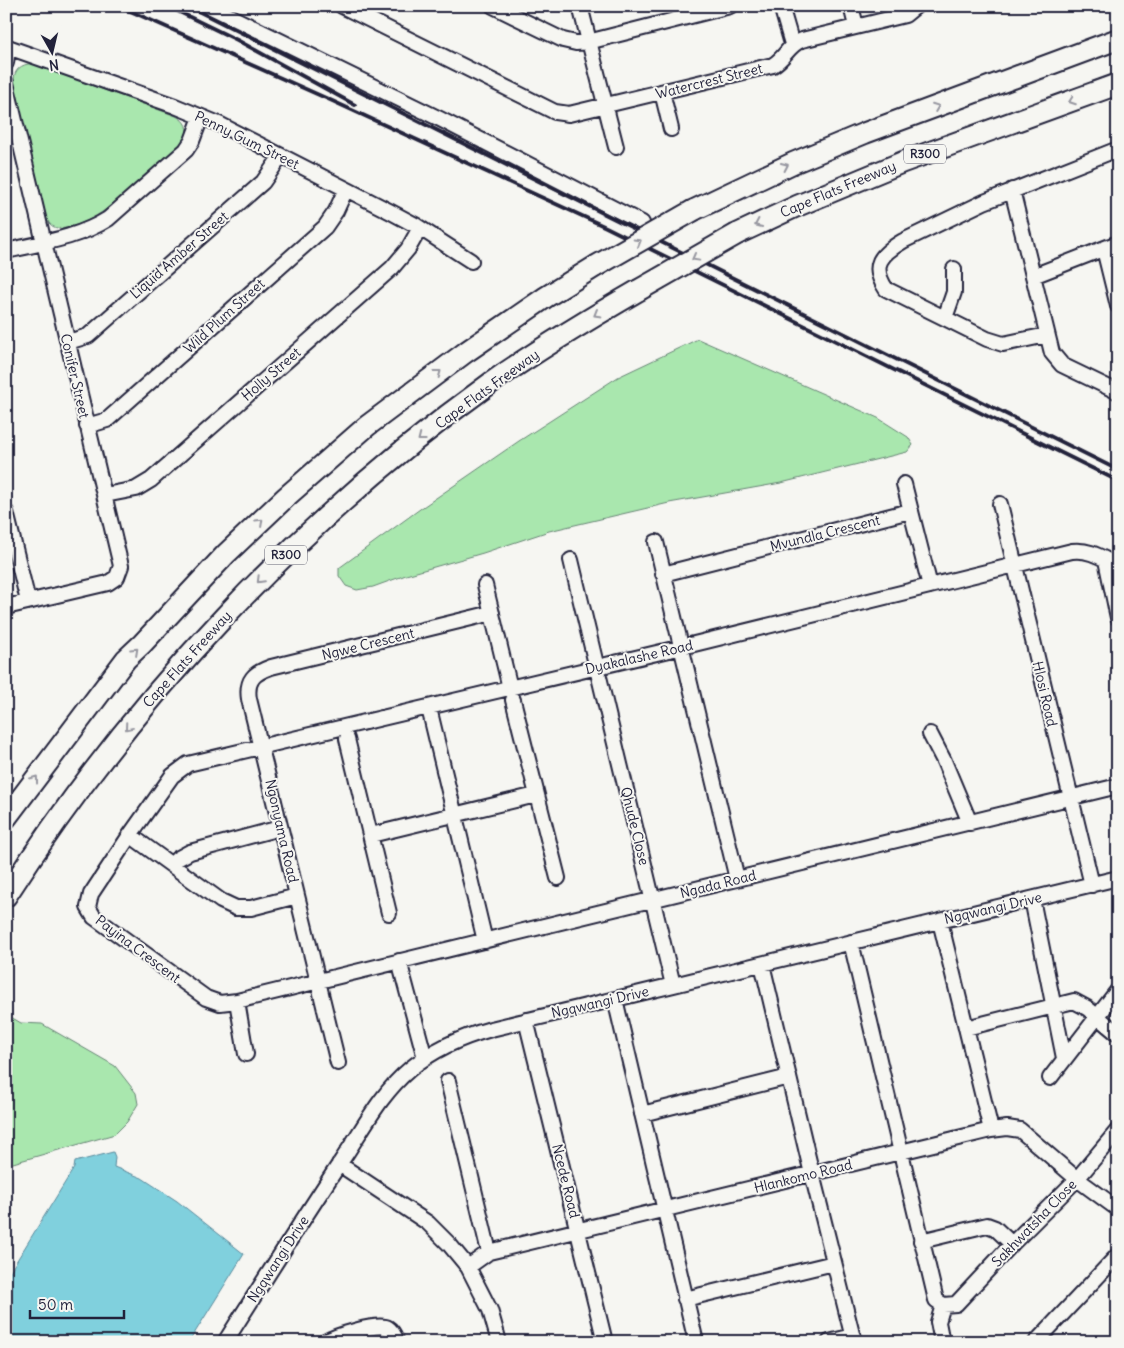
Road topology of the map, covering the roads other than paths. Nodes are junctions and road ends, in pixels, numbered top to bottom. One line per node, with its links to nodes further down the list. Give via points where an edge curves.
1 (209, 6): 27 (street)
2 (342, 6): 19 (street, Watercrest Street, via 555,112 569,114)
3 (493, 6): 12 (street, via 563,40)
4 (580, 6): 12 (street)
5 (730, 6): 12 (street)
6 (781, 6): 13 (street)
7 (851, 6): 9 (street)
8 (916, 6): 9 (street, via 906,15)
9 (856, 26): 13 (street)
10 (1118, 28): 14 (highway)
11 (1118, 39): 14 (highway, R300)
12 (588, 42): 19 (street)
13 (792, 44): 18 (street, Watercrest Street, via 782,59 773,65)
14 (1055, 62): 70 (highway, R300, one-way to 14, bridge, via 126,659 226,554 366,426 466,352 546,297 694,210 793,163)
15 (6, 63): 20 (street, Penny Gum Street, via 8,47)
16 (6, 83): 29 (street, Conifer Street)
17 (1118, 84): 80 (highway, Cape Flats Freeway / R300, one-way to 80, bridge, via 894,166 737,234 568,331 492,383 397,456 327,516 196,647 115,742 68,804)
18 (662, 92): 19 (street, Watercrest Street); 21 (street)
19 (606, 106): 22 (street)
20 (202, 117): 24 (street, Penny Gum Street); 29 (street, via 186,150 108,219 78,234)
21 (671, 128)
22 (616, 147)
23 (1118, 149): 26 (street)
24 (281, 156): 25 (street, Penny Gum Street); 39 (street, Liquid Amber Street, via 263,182 88,336)
25 (346, 189): 28 (street, Penny Gum Street); 41 (street, Wild Plum Street, via 325,227 107,420)
26 (1012, 190): 35 (street); 37 (street, via 903,241 881,259 880,277 886,289)
27 (642, 223)
28 (420, 228): 33 (street, Penny Gum Street); 43 (street, Holly Street, via 392,268 152,480 136,489)
29 (44, 242): 32 (street); 39 (street, Conifer Street)
30 (1118, 243): 31 (street)
31 (1104, 249): 35 (street); 36 (street)
32 (6, 251)
33 (471, 261)
34 (954, 269): 37 (street, via 954,292)
35 (1033, 276): 38 (street)
36 (1118, 306)
37 (945, 318): 38 (street, via 1003,344)
38 (1047, 335): 40 (street, via 1059,363)
39 (68, 342): 41 (street, Conifer Street)
40 (1118, 392)
41 (87, 426): 43 (street, Conifer Street)
42 (904, 484): 45 (street)
43 (105, 495): 54 (street, Conifer Street, via 121,566 117,577 108,584)
44 (1000, 504): 50 (street, Hlosi Road)
45 (910, 511): 51 (street, Mvundla Crescent); 53 (street)
46 (6, 512): 54 (street)
47 (656, 542): 51 (street)
48 (571, 560): 59 (street, Qhude Close)
49 (1112, 563): 50 (street, Dyakalashe Road, via 1091,552 1079,550); 57 (street)
50 (1015, 566): 53 (street, Dyakalashe Road); 68 (street, Hlosi Road)
51 (663, 574): 58 (street)
52 (485, 585): 56 (street)
53 (930, 586): 58 (street, Dyakalashe Road)
54 (28, 602): 55 (street, Conifer Street)
55 (6, 607)
56 (492, 613): 60 (street, Ngwe Crescent, via 271,667 255,674); 61 (street)
57 (1118, 618)
58 (682, 647): 59 (street, Dyakalashe Road); 78 (street)
59 (597, 667): 61 (street, Dyakalashe Road); 83 (street, Qhude Close)
60 (250, 682): 65 (street, Ngonyama Road, via 249,699)
61 (512, 694): 62 (street, Dyakalashe Road); 67 (street)
62 (429, 708): 65 (street, Dyakalashe Road); 69 (street)
63 (930, 734): 71 (street)
64 (347, 739): 74 (street)
65 (262, 747): 72 (street, Ngonyama Road); 73 (street, Payina Crescent, via 188,764 180,769)
66 (1118, 786): 68 (street, Ngada Road)
67 (536, 795): 69 (street); 76 (street)
68 (1070, 797): 71 (street, Ngada Road); 79 (street, Hlosi Road)
69 (454, 814): 74 (street); 86 (street)
70 (6, 818)
71 (970, 823): 78 (street, Ngada Road)
72 (280, 828): 75 (street, via 190,852); 81 (street, Ngonyama Road)
73 (130, 835): 75 (street); 94 (street, Payina Crescent, via 91,894 88,907 91,913 206,998 220,1003)
74 (371, 835): 84 (street)
75 (172, 866): 81 (street, via 220,901 236,908 250,908)
76 (558, 878)
77 (1118, 878): 79 (street, Ngqwangi Drive)
78 (737, 879): 83 (street, Ngada Road)
79 (1092, 885): 82 (street, Ngqwangi Drive)
80 (6, 896)
81 (297, 896): 90 (street, Ngonyama Road)
82 (1032, 899): 85 (street, Ngqwangi Drive); 95 (street)
83 (653, 900): 86 (street, Ngada Road); 91 (street, Qhude Close)
84 (390, 913)
85 (940, 921): 87 (street, Ngqwangi Drive); 98 (street)
86 (485, 941): 88 (street, Ngada Road)
87 (851, 942): 89 (street, Ngqwangi Drive); 110 (street)
88 (399, 961): 90 (street, Ngada Road); 101 (street)
89 (762, 964): 91 (street, Ngqwangi Drive); 104 (street)
90 (317, 980): 94 (street, Payina Crescent); 103 (street, Ngonyama Road)
91 (673, 985): 93 (street, Ngqwangi Drive)
92 (1118, 990): 96 (street)
93 (615, 999): 97 (street, Ngqwangi Drive); 107 (street)
94 (237, 1001): 100 (street)
95 (1054, 1006): 96 (street, via 1074,1001); 98 (street); 102 (street)
96 (1097, 1016): 99 (street); 102 (street)
97 (526, 1020): 101 (street, Ngqwangi Drive, via 471,1035); 116 (street, Ncede Road)
98 (966, 1028): 108 (street)
99 (1118, 1034)
100 (246, 1054)
101 (424, 1058): 111 (street, Ngqwangi Drive, via 388,1091)
102 (1064, 1058): 105 (street)
103 (338, 1063)
104 (789, 1077): 107 (street); 112 (street)
105 (1050, 1078)
106 (448, 1081): 119 (street)
107 (642, 1114): 114 (street)
108 (990, 1130): 110 (street, Hlankomo Road); 113 (street, Hlankomo Road, via 1020,1130)
109 (1118, 1130): 113 (street, Sakhwatsha Close)
110 (900, 1152): 112 (street, Hlankomo Road); 117 (street)
111 (339, 1164): 122 (street, via 428,1223); 126 (street, Ngqwangi Drive)
112 (812, 1174): 114 (street, Hlankomo Road); 121 (street)
113 (1077, 1179): 115 (street, Hlankomo Road); 118 (street, Sakhwatsha Close)
114 (666, 1209): 116 (street, Hlankomo Road); 123 (street)
115 (1118, 1209)
116 (578, 1230): 119 (street, Hlankomo Road); 130 (street, Ncede Road)
117 (921, 1241): 118 (street, via 987,1225); 124 (street, via 936,1300)
118 (1012, 1244): 124 (street, Sakhwatsha Close, via 956,1304)
119 (489, 1252): 122 (street, Hlankomo Road)
120 (1118, 1255): 134 (street)
121 (834, 1263): 123 (street); 125 (street)
122 (468, 1267): 129 (street, via 490,1310)
123 (685, 1299): 131 (street)
124 (943, 1305): 133 (street, via 938,1322)
125 (853, 1339): 132 (street)
126 (225, 1342)
127 (325, 1342): 128 (street, via 383,1327 389,1329)
128 (397, 1342)
129 (499, 1342)
130 (605, 1342)
131 (696, 1342)
132 (829, 1342)
133 (942, 1342)
134 (1036, 1342)

